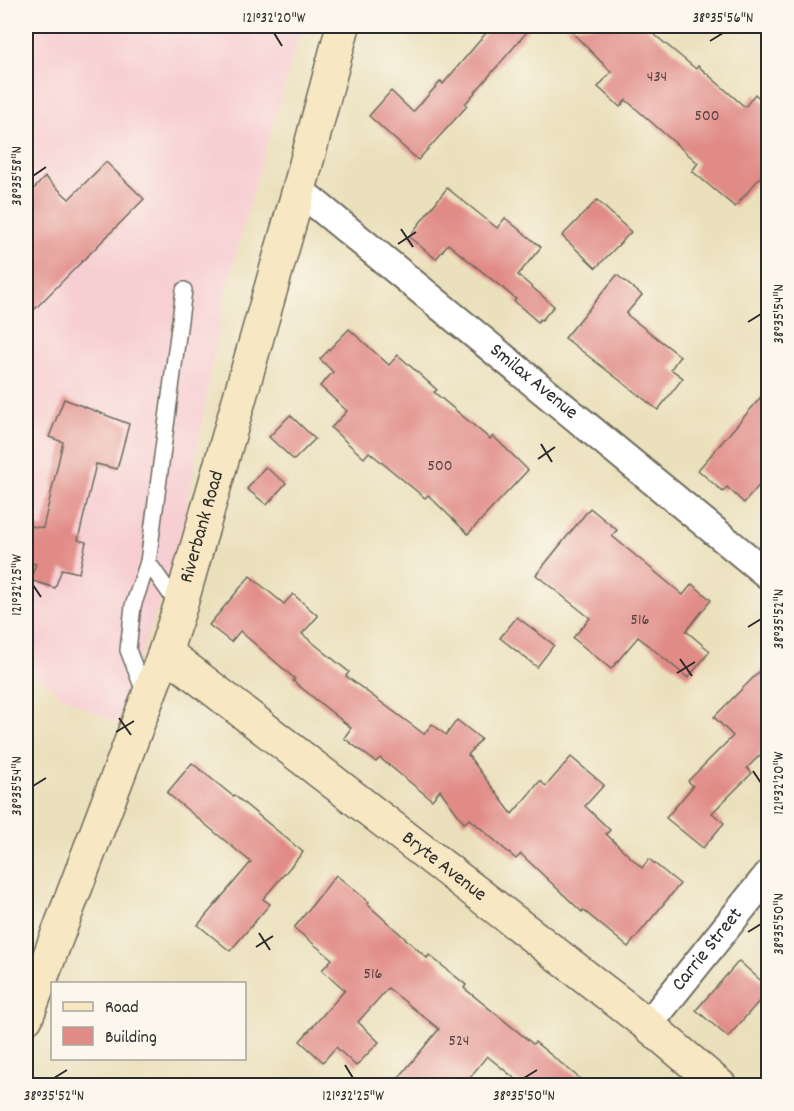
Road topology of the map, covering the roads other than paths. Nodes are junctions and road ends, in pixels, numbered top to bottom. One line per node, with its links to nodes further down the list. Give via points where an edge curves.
1 (343, 26): 2 (street, Riverbank Road)
2 (299, 190): 5 (street, Smilax Avenue); 6 (street, Riverbank Road)
3 (184, 290): 4 (lane)
4 (148, 562): 6 (lane); 8 (lane, via 133,606 128,650)
5 (768, 575)
6 (180, 607): 7 (street, Riverbank Road)
7 (165, 652): 8 (street, Riverbank Road); 11 (street, Bryte Avenue)
8 (147, 700): 10 (street, Riverbank Road)
9 (768, 875): 11 (street, Carrie Street)
10 (26, 1018)
11 (648, 1025): 12 (street, Bryte Avenue)
12 (720, 1086)

